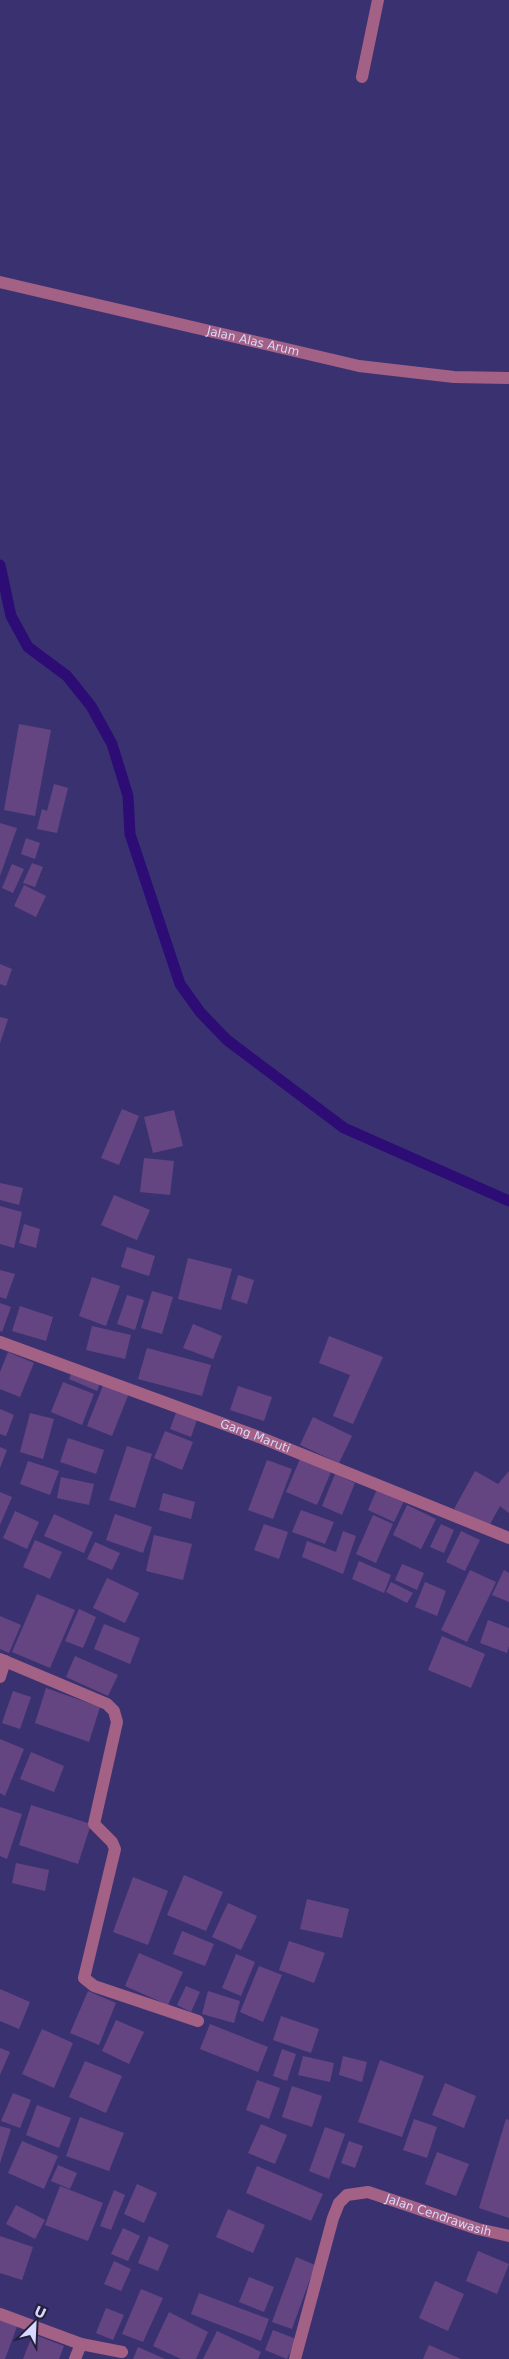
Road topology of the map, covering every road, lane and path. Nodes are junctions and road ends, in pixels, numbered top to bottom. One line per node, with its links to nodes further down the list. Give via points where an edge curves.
1 (378, 0): 2 (street)
2 (362, 76)
3 (0, 282): 4 (street, Jalan Alas Arum, via 359,366 454,377)
4 (509, 378)
5 (0, 1342): 6 (street, Gang Maruti, via 259,1437)
6 (509, 1538)
7 (2, 1660): 8 (street); 9 (street, via 107,1704 116,1716 94,1824 115,1849 84,1978 94,1986)
8 (0, 1677)
9 (198, 2021)
10 (509, 2236): 15 (street, Jalan Cendrawasih, via 478,2229 368,2192 347,2195 339,2203 333,2218)
11 (0, 2314): 12 (street)
12 (81, 2344): 13 (street); 14 (street)
13 (122, 2352)
14 (74, 2359)
15 (295, 2359)

